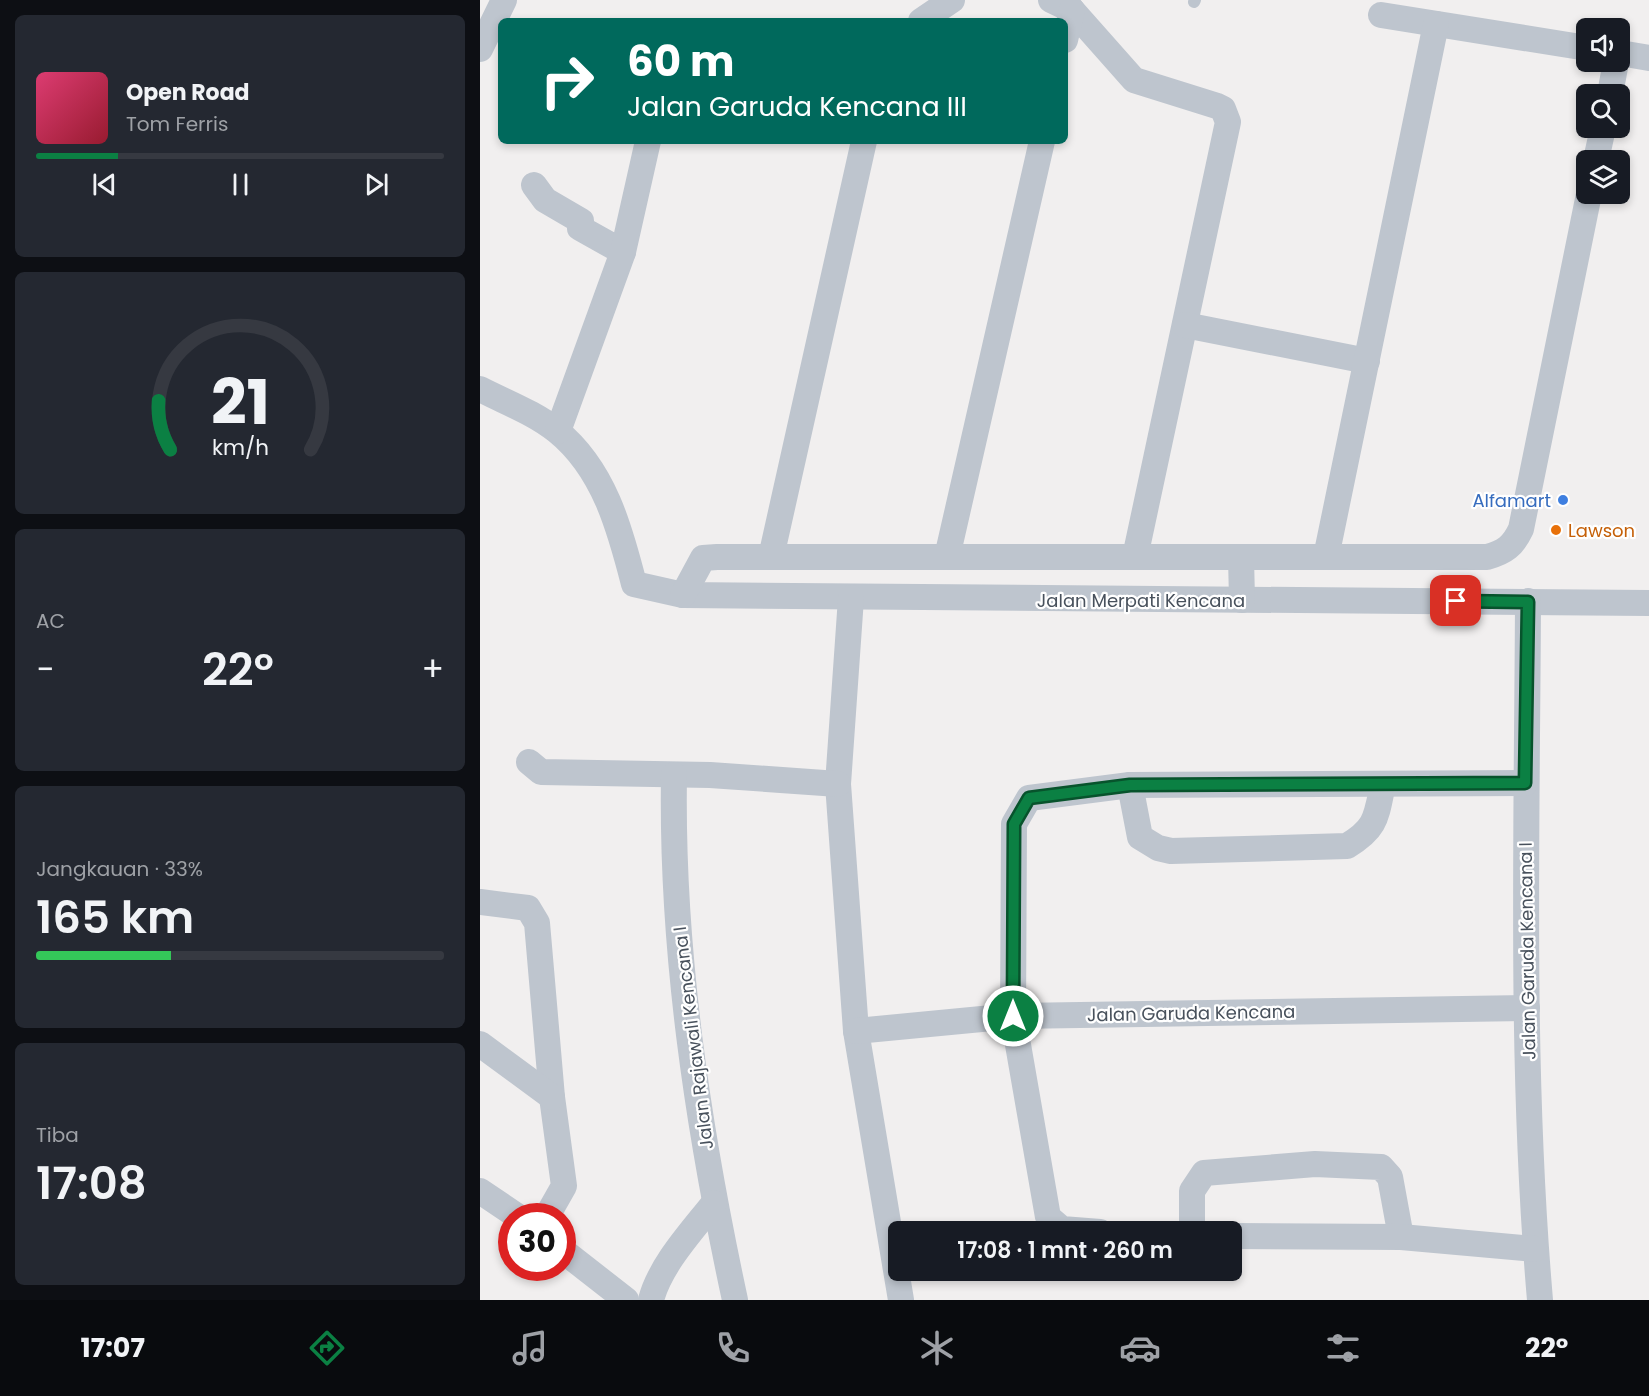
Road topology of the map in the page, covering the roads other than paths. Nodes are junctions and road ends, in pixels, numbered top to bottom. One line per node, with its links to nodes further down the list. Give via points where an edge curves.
1 (504, 0): 8 (street)
2 (952, 0): 5 (street)
3 (1061, 5): 17 (street, via 1134,80 1217,106 1227,115)
4 (1381, 15): 6 (street)
5 (925, 18)
6 (1436, 24): 7 (street); 18 (street)
7 (1576, 46)
8 (480, 49)
9 (1630, 55): 10 (street)
10 (1649, 58)
11 (647, 144): 16 (street)
12 (863, 144): 21 (street)
13 (1041, 144): 22 (street)
14 (534, 185): 16 (street, via 545,200 581,221 580,228)
15 (1588, 204): 25 (street, via 1521,530 1514,543 1503,553 1487,557)
16 (623, 252): 20 (street)
17 (1185, 325): 18 (street); 23 (street)
18 (1367, 361): 25 (street)
19 (480, 389): 20 (street)
20 (558, 431): 26 (street, Jalan Merpati Kencana, via 597,475 622,539 634,584)
21 (771, 557): 22 (street); 26 (street, via 703,558)
22 (947, 557): 23 (street)
23 (1135, 557): 24 (street)
24 (1241, 557): 25 (street); 28 (street)
25 (1326, 557)
26 (683, 595): 27 (street, Jalan Merpati Kencana)
27 (851, 598): 28 (street, Jalan Merpati Kencana); 34 (street)
28 (1242, 600): 29 (street, Jalan Merpati Kencana)
29 (1528, 602): 30 (street, Jalan Merpati Kencana); 33 (street, Jalan Garuda Kencana I)
30 (1649, 603)
31 (529, 762): 32 (street, via 541,772)
32 (674, 774): 34 (street); 46 (street, Jalan Rajawali Kencana I, via 673,848 681,952)
33 (1525, 783): 35 (street); 38 (street, Jalan Garuda Kencana I)
34 (838, 784): 40 (street)
35 (1383, 784): 36 (street); 36 (street, via 1375,823 1347,846 1172,851 1140,837)
36 (1130, 785): 39 (street, via 1029,798 1014,824)
37 (480, 902): 42 (street, via 528,909 537,923)
38 (1527, 1008): 39 (street, Jalan Garuda Kencana); 51 (street, Jalan Garuda Kencana I)
39 (1013, 1016): 40 (street, Jalan Garuda Kencana); 47 (street, via 1048,1217)
40 (856, 1031): 56 (street)
41 (480, 1044): 42 (street)
42 (552, 1098): 45 (street, via 564,1186)
43 (480, 1191): 44 (street)
44 (498, 1203)
45 (554, 1203)
46 (714, 1203): 54 (street, via 670,1263); 55 (street, Jalan Rajawali Kencana I)
47 (1053, 1221)
48 (1192, 1221): 50 (street, via 1192,1191 1204,1173 1315,1164 1381,1167 1390,1177)
49 (1242, 1236): 50 (street)
50 (1401, 1237): 51 (street)
51 (1535, 1249): 57 (street, Jalan Garuda Kencana I)
52 (576, 1261): 53 (street)
53 (626, 1300)
54 (651, 1300)
55 (735, 1300)
56 (901, 1300)
57 (1540, 1300)

